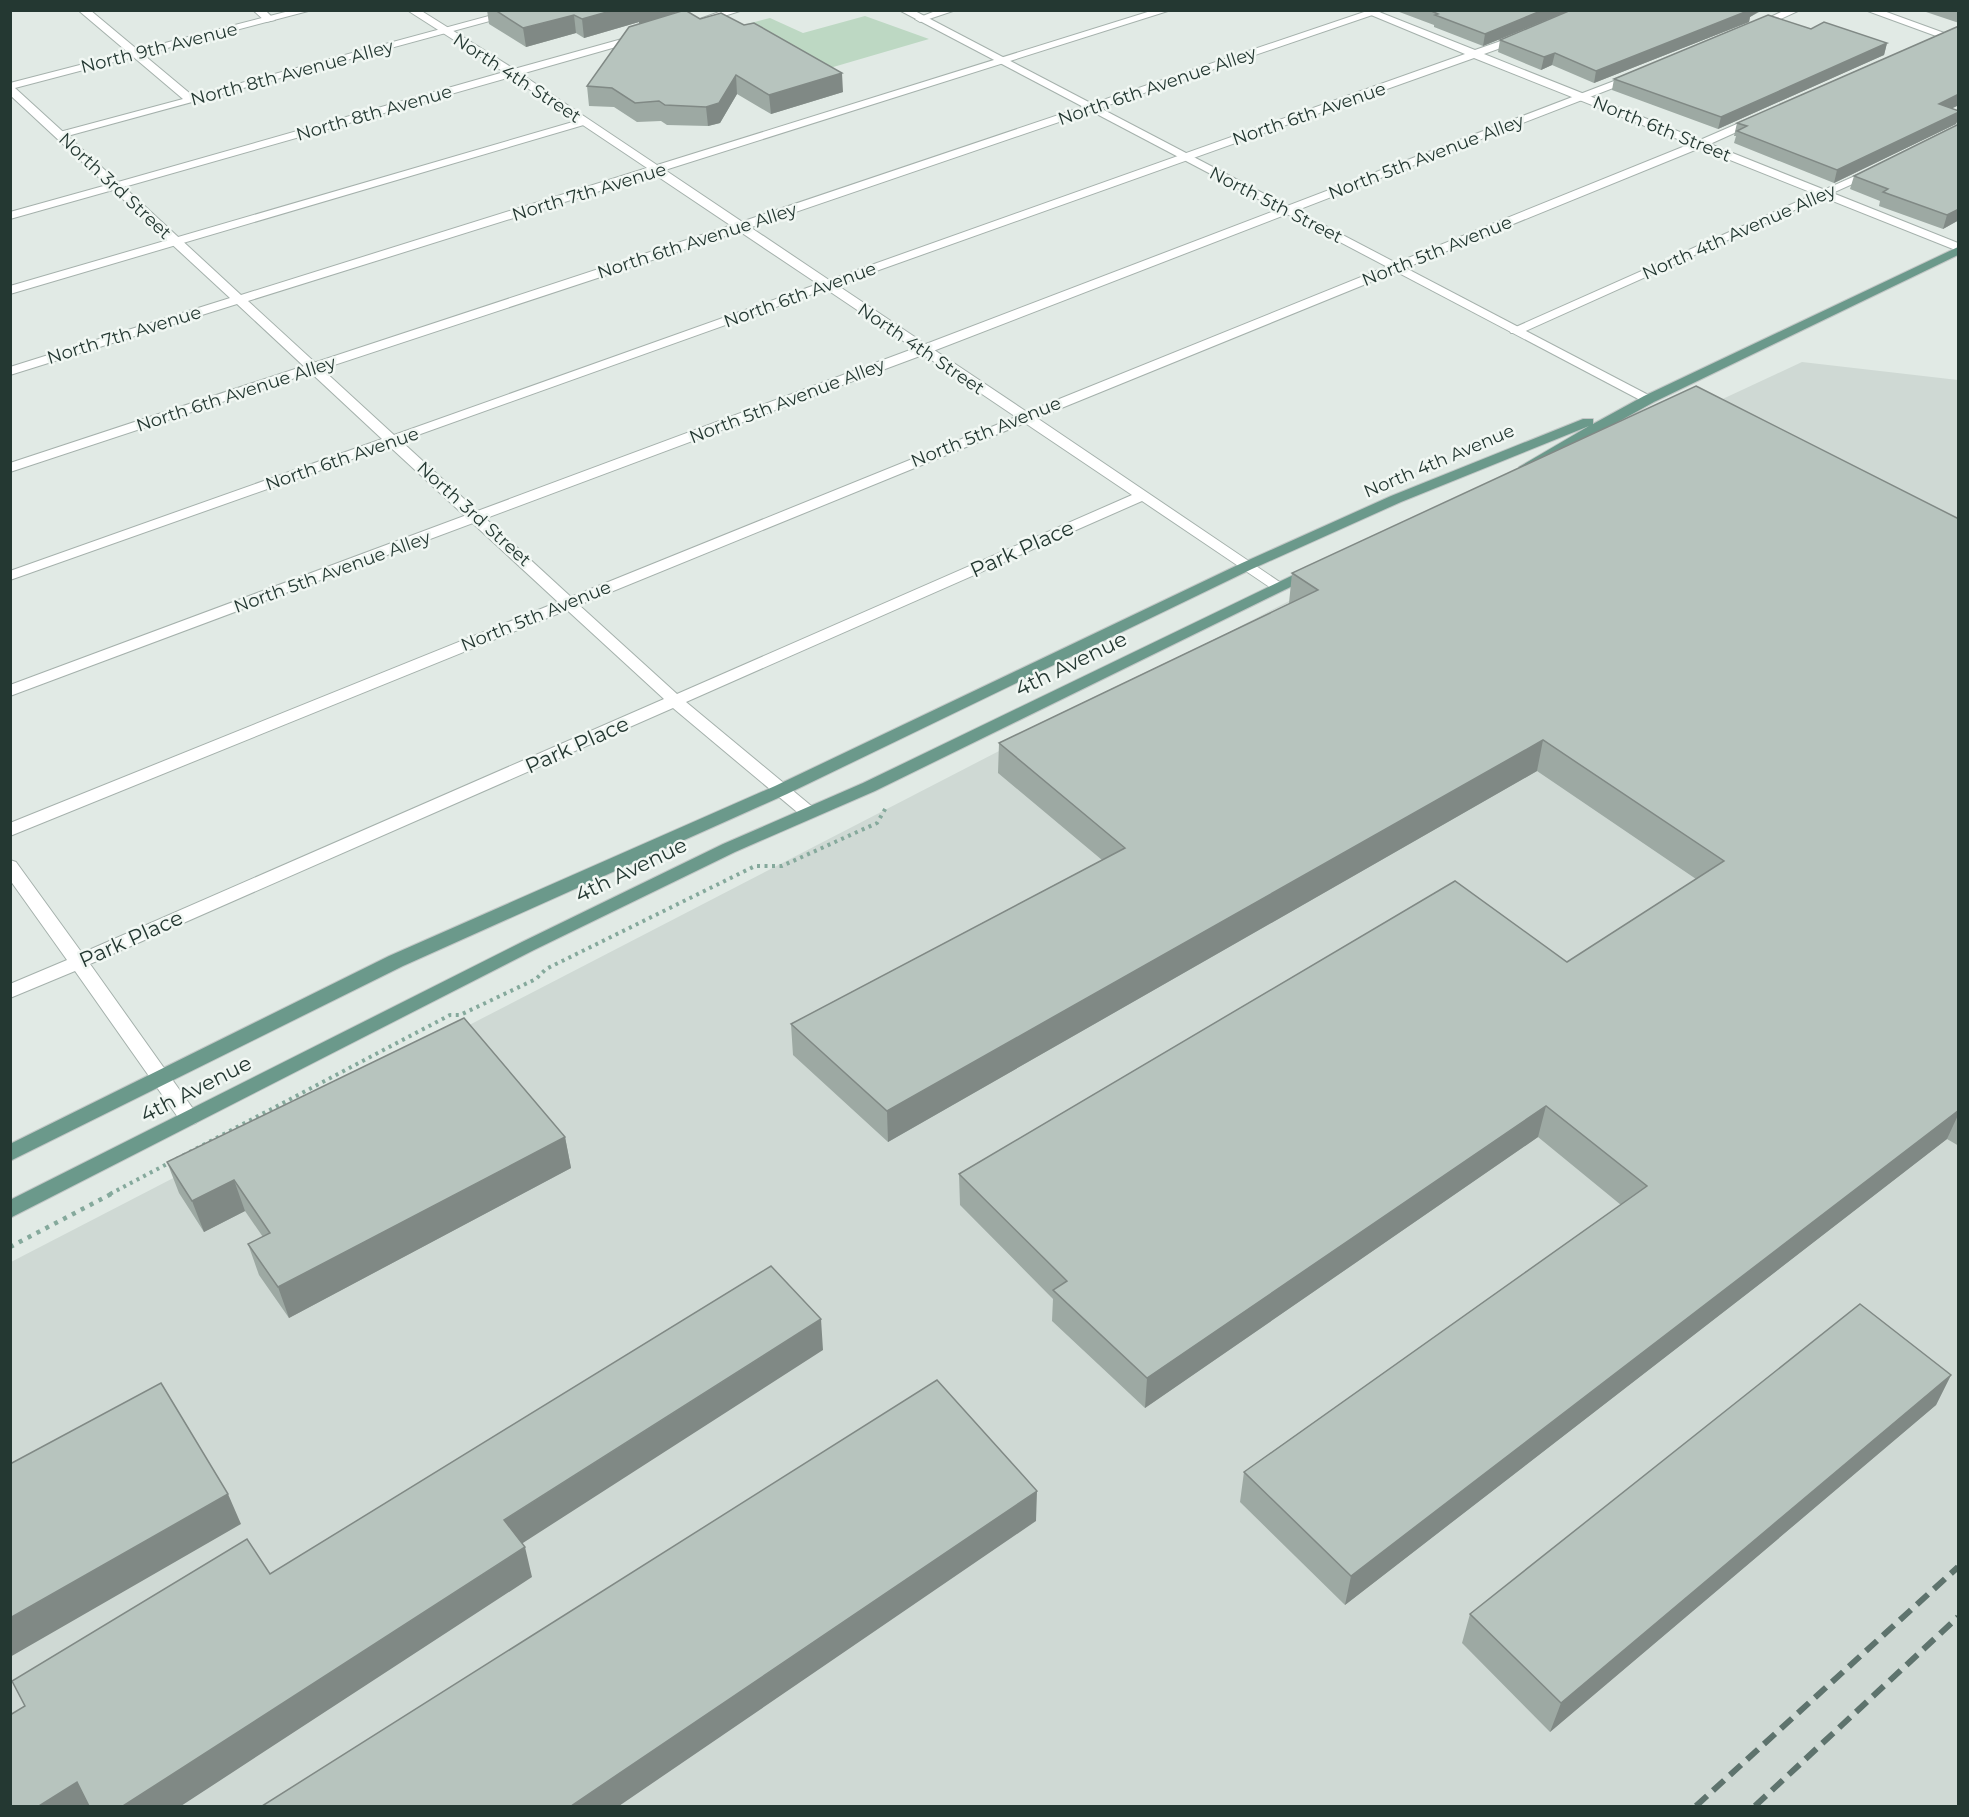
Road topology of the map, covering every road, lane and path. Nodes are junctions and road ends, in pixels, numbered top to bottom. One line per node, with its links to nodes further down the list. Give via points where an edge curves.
1 (83, 10): 24 (street)
2 (258, 10): 14 (street)
3 (307, 10): 14 (street, North 9th Avenue)
4 (412, 10): 18 (street, North 4th Street)
5 (525, 10): 18 (street, North 8th Avenue Alley)
6 (738, 10): 15 (street)
7 (904, 10): 13 (street, North 5th Street)
8 (951, 10): 13 (street)
9 (1166, 10): 26 (street, North 7th Avenue)
10 (1795, 10): 19 (street)
11 (1870, 10): 20 (street)
12 (1373, 12): 25 (street, North 6th Street); 32 (street, North 6th Avenue Alley)
13 (920, 19): 26 (street, North 5th Street)
14 (270, 20): 24 (street, North 9th Avenue)
15 (692, 23)
16 (1959, 28): 20 (street)
17 (1537, 31): 25 (street, North 6th Avenue)
18 (446, 32): 28 (street, North 4th Street); 31 (street, North 8th Avenue Alley)
19 (1742, 32)
20 (1943, 35): 22 (street); 23 (street)
21 (647, 36): 28 (street, North 8th Avenue)
22 (1959, 41)
23 (1924, 44)
24 (138, 54): 29 (street, North 9th Avenue); 31 (street)
25 (1476, 55): 30 (street, North 6th Street); 37 (street, North 6th Avenue)
26 (1003, 62): 32 (street, North 5th Street); 39 (street, North 7th Avenue)
27 (1646, 71): 30 (street, North 5th Avenue Alley)
28 (512, 73): 34 (street, North 4th Street); 40 (street, North 8th Avenue)
29 (10, 88): 35 (street, North 3rd Street)
30 (1583, 98): 36 (street, North 6th Street); 42 (street, North 5th Avenue Alley)
31 (191, 100): 35 (street, North 8th Avenue Alley)
32 (1091, 108): 37 (street, North 5th Street); 44 (street, North 6th Avenue Alley)
33 (1767, 115): 36 (street, North 5th Avenue)
34 (583, 122): 39 (street, North 4th Street); 45 (street)
35 (60, 135): 40 (street, North 3rd Street)
36 (1701, 144): 41 (street, North 6th Street); 47 (street, North 5th Avenue)
37 (1184, 158): 42 (street, North 5th Street); 48 (street, North 6th Avenue)
38 (1887, 164): 41 (street, North 4th Avenue Alley)
39 (655, 171): 44 (street, North 4th Street); 50 (street, North 7th Avenue)
40 (116, 187): 43 (street, North 8th Avenue); 45 (street, North 3rd Street)
41 (1826, 194): 46 (street, North 6th Street); 51 (street, North 4th Avenue Alley)
42 (1287, 211): 47 (street, North 5th Street); 52 (street, North 5th Avenue Alley)
43 (10, 216)
44 (739, 227): 48 (street, North 4th Street); 53 (street, North 6th Avenue Alley)
45 (176, 242): 49 (street); 50 (street, North 3rd Street)
46 (1959, 249): 55 (main road, North 4th Avenue)
47 (1396, 268): 51 (street, North 5th Street); 56 (street, North 5th Avenue)
48 (826, 286): 52 (street, North 4th Street); 57 (street, North 6th Avenue)
49 (10, 290)
50 (239, 300): 53 (street, North 3rd Street); 54 (street, North 7th Avenue)
51 (1516, 330): 55 (street, North 5th Street)
52 (923, 350): 56 (street, North 4th Street); 61 (street, North 5th Avenue Alley)
53 (314, 369): 57 (street, North 3rd Street); 58 (street, North 6th Avenue Alley)
54 (10, 371)
55 (1649, 399): 59 (main road, North 4th Avenue); 63 (main road, North 4th Avenue, via 1498,456)
56 (1023, 417): 60 (street, North 4th Street); 66 (street, North 5th Avenue)
57 (393, 441): 61 (street, North 3rd Street); 64 (street, North 6th Avenue)
58 (10, 468)
59 (1511, 475)
60 (1142, 496): 63 (street, North 4th Street); 68 (street, Park Place)
61 (477, 518): 66 (street, North 3rd Street); 67 (street, North 5th Avenue Alley)
62 (1327, 564): 65 (main road)
63 (1247, 566): 65 (street, North 4th Street); 69 (main road, 4th Avenue)
64 (10, 576)
65 (1279, 588): 70 (main road, 4th Avenue)
66 (570, 603): 68 (street, North 3rd Street); 71 (street, North 5th Avenue)
67 (10, 691)
68 (676, 702): 69 (street, North 3rd Street); 73 (street, Park Place)
69 (781, 790): 70 (street, North 3rd Street); 75 (main road, 4th Avenue, via 396,961)
70 (809, 813): 76 (main road, 4th Avenue, via 528,946)
71 (10, 830)
72 (10, 866): 73 (street)
73 (78, 962): 74 (street, Park Place); 75 (street)
74 (10, 993)
75 (160, 1077): 76 (street); 77 (main road, 4th Avenue)
76 (189, 1118): 78 (main road, 4th Avenue)
77 (10, 1154)
78 (10, 1210)

